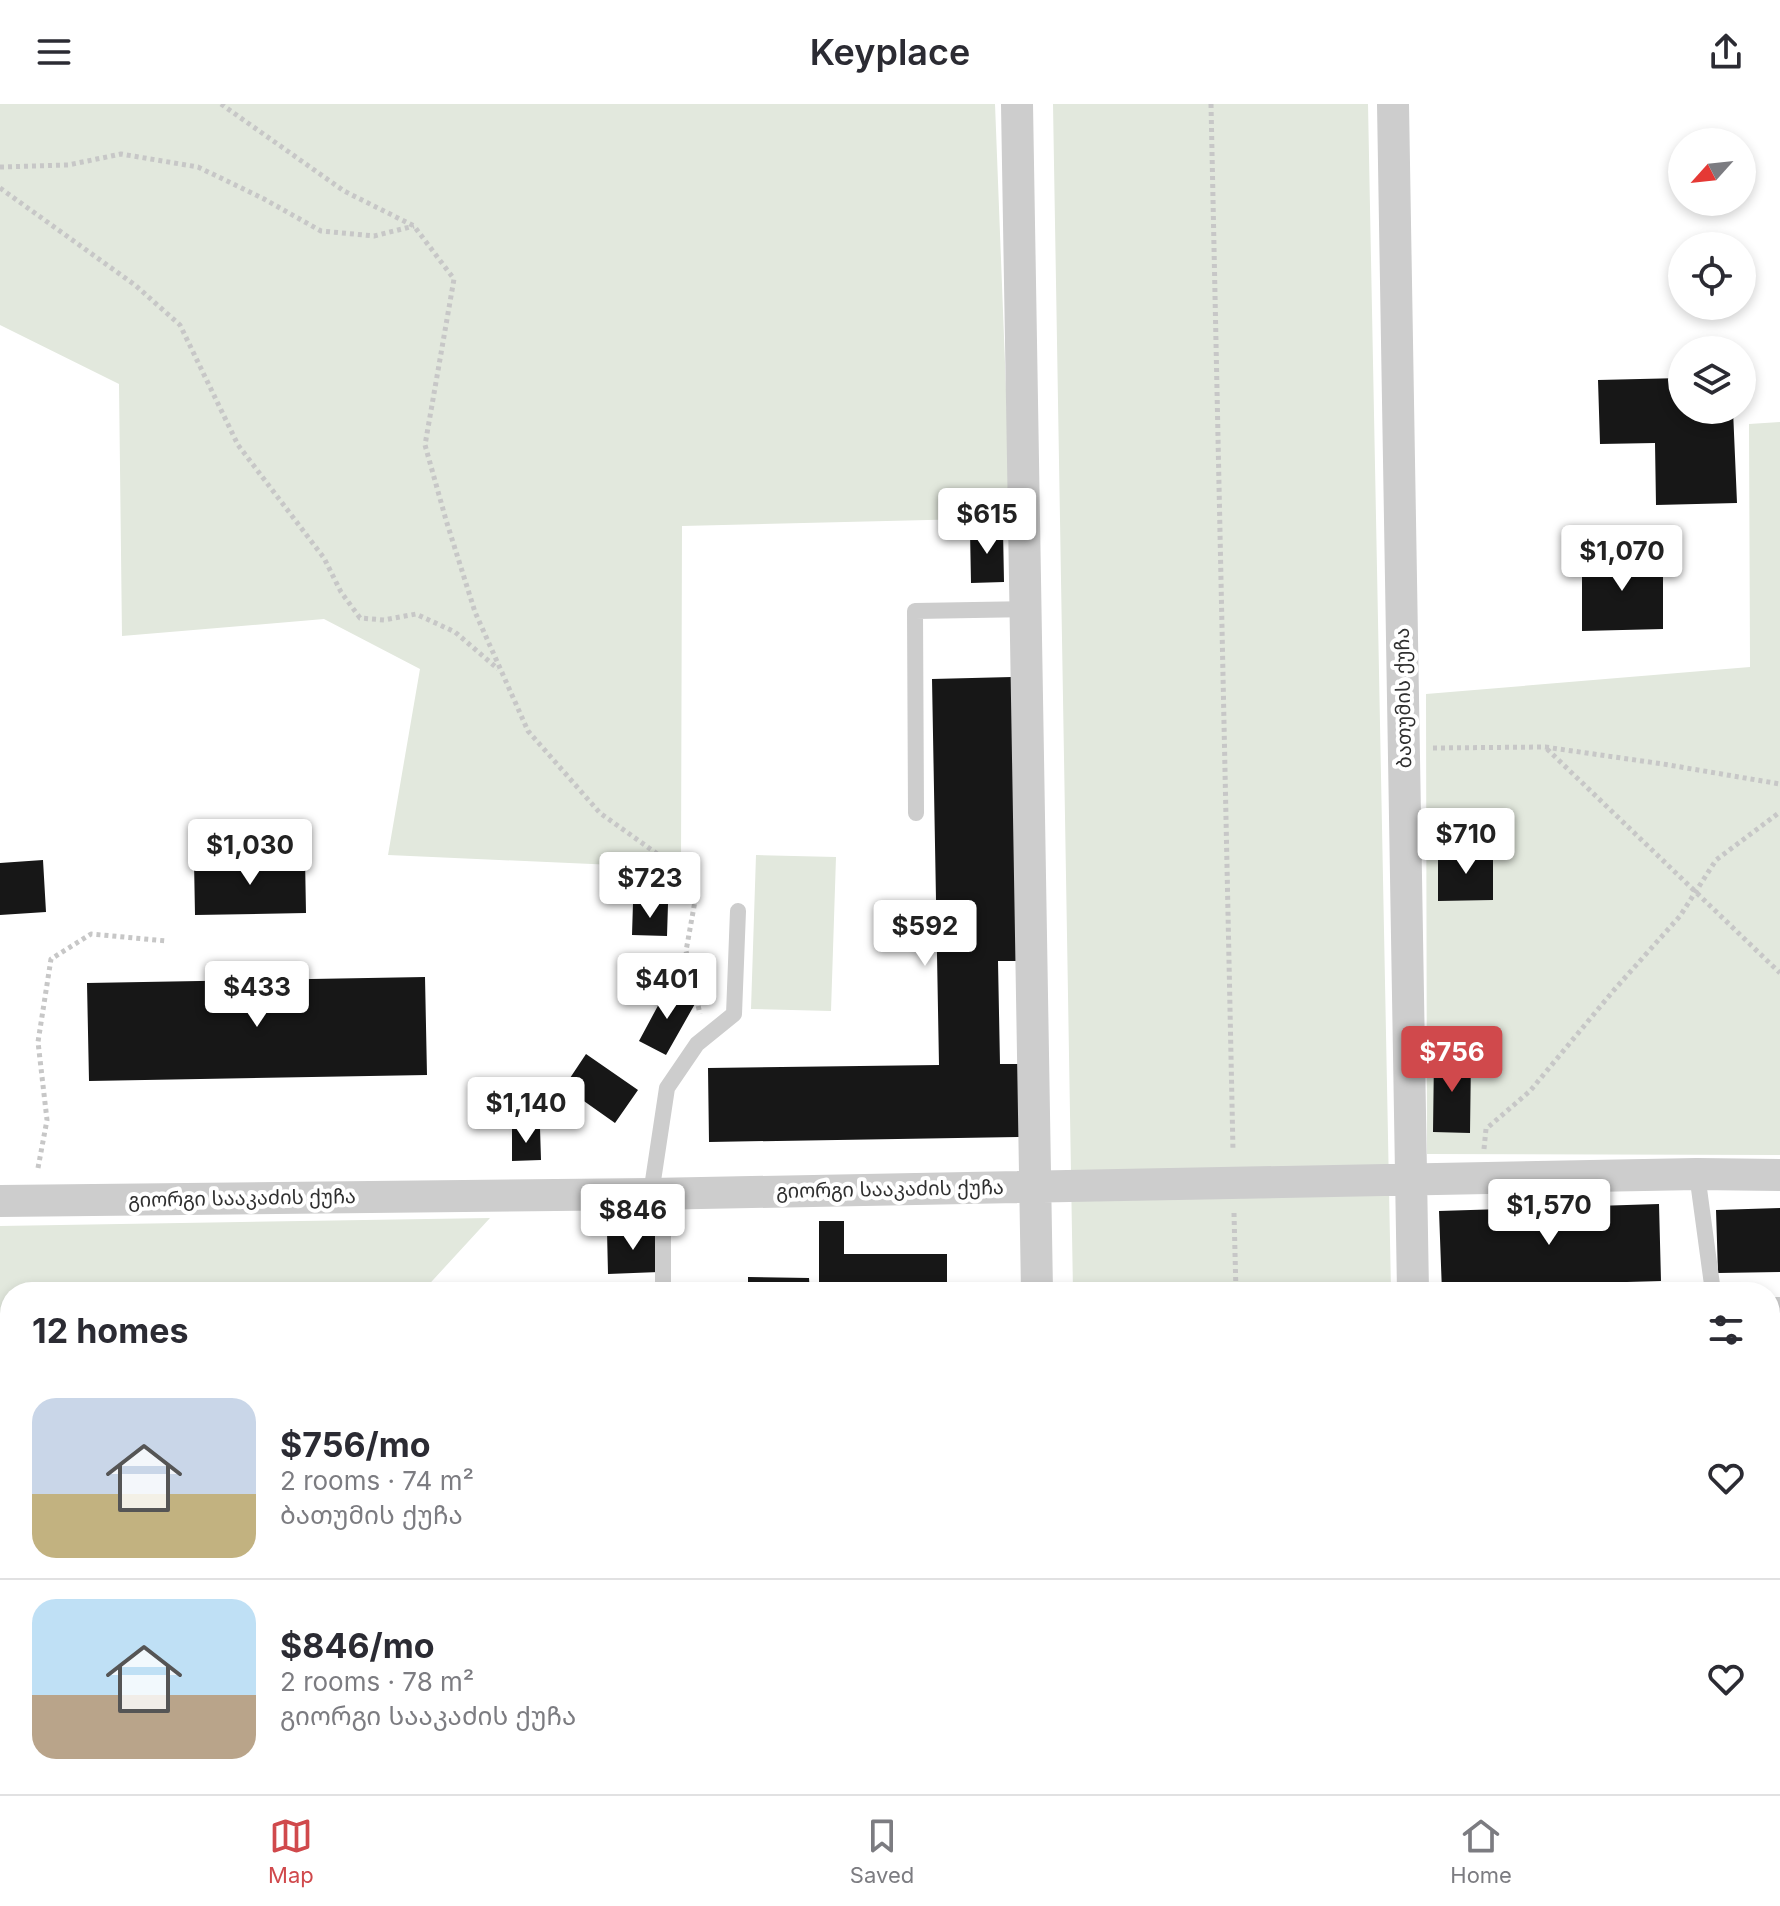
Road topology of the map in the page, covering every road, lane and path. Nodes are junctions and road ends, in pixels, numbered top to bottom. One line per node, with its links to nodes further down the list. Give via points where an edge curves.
1 (221, 104): 7 (path, via 344,191)
2 (1017, 104): 8 (street)
3 (1211, 104): 24 (path)
4 (1393, 104): 11 (street, ბათუმის ქუჩა)
5 (0, 167): 7 (path, via 68,165 121,154 198,167 321,231 374,236)
6 (0, 188): 9 (path, via 135,285 180,325 238,445 324,558 360,618 416,614 455,632)
7 (414, 226): 9 (path, via 454,279 425,445 475,612)
8 (1026, 609): 14 (lane, via 915,611); 25 (street)
9 (501, 672): 19 (path, via 528,731 600,813 697,890 686,951)
10 (1545, 747): 11 (path); 12 (path); 15 (path)
11 (1404, 748): 23 (street, ბათუმის ქუჩა)
12 (1780, 784)
13 (1780, 812): 15 (path, via 1716,860)
14 (916, 813)
15 (1696, 892): 18 (path); 22 (path, via 1530,1091 1486,1129)
16 (738, 911): 19 (lane, via 734,1014)
17 (167, 941): 27 (path, via 91,934 51,959 38,1042 47,1120)
18 (1780, 973)
19 (705, 1039): 26 (lane, via 667,1088)
20 (1697, 1174): 21 (street, გიორგი სააკაძის ქუჩა); 22 (street, გიორგი სააკაძის ქუჩა); 32 (lane)
21 (1780, 1175)
22 (1480, 1178): 23 (street, გიორგი სააკაძის ქუჩა)
23 (1411, 1179): 24 (street, გიორგი სააკაძის ქუჩა); 31 (street, ბათუმის ქუჩა)
24 (1233, 1183): 25 (street, გიორგი სააკაძის ქუჩა); 30 (path)
25 (1036, 1186): 26 (street, გიორგი სააკაძის ქუჩა); 29 (street)
26 (657, 1194): 27 (street, გიორგი სააკაძის ქუჩა); 28 (lane)
27 (15, 1200)
28 (662, 1282)
29 (1037, 1282)
30 (1236, 1282)
31 (1413, 1282)
32 (1712, 1282)

